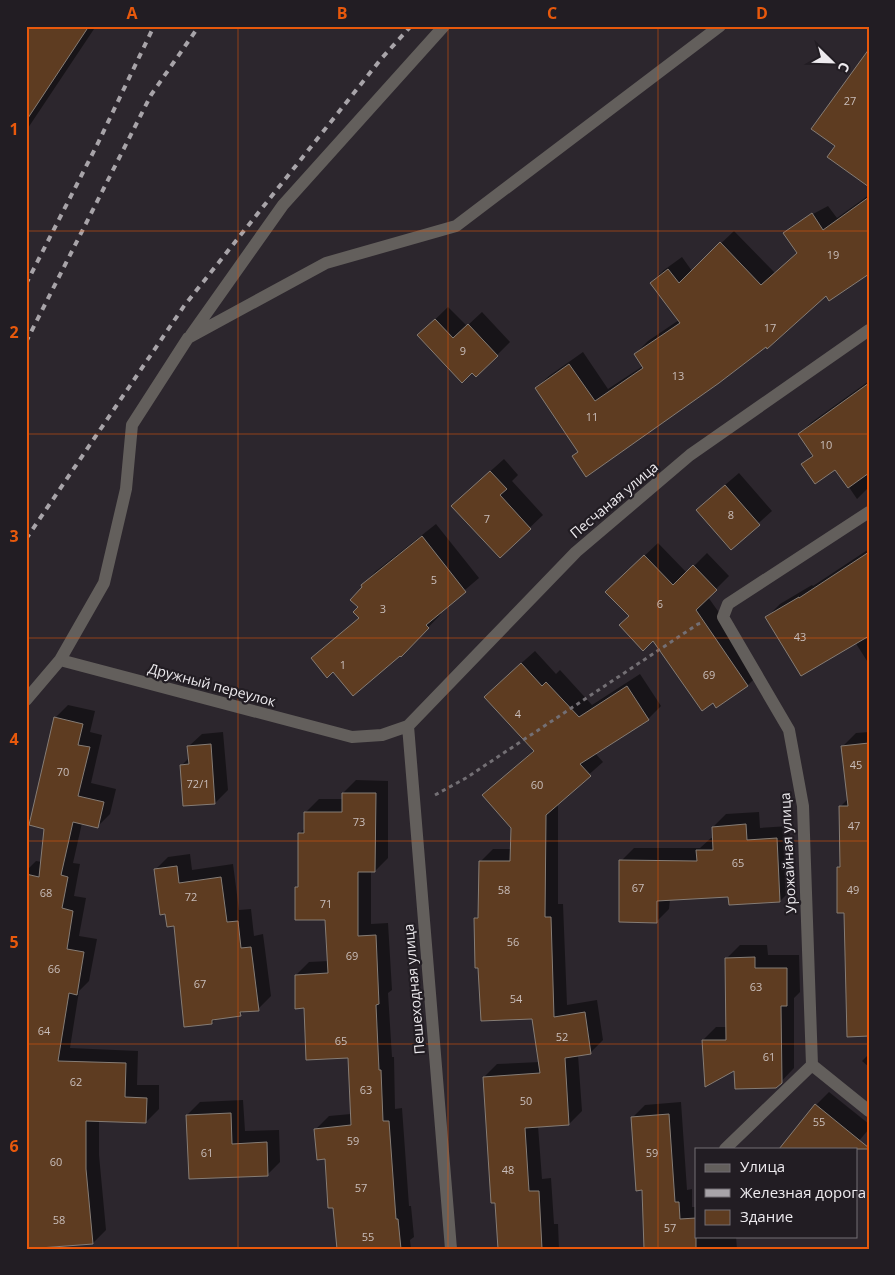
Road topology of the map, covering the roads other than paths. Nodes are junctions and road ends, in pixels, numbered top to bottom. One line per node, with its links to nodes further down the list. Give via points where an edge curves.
1 (444, 26): 4 (street, via 283,205)
2 (720, 26): 4 (street, via 456,226 326,263)
3 (869, 330): 8 (street, Песчаная улица, via 690,455 576,552)
4 (188, 338): 6 (street, via 132,425 126,490 104,583)
5 (869, 512): 9 (street, Урожайная улица, via 728,604 723,617 789,730 803,806)
6 (60, 660): 7 (street); 8 (street, Дружный переулок, via 352,736 382,735)
7 (26, 700)
8 (408, 726): 12 (street, Пешеходная улица)
9 (812, 1065): 10 (street); 11 (street)
10 (869, 1111)
11 (726, 1148)
12 (451, 1249)

